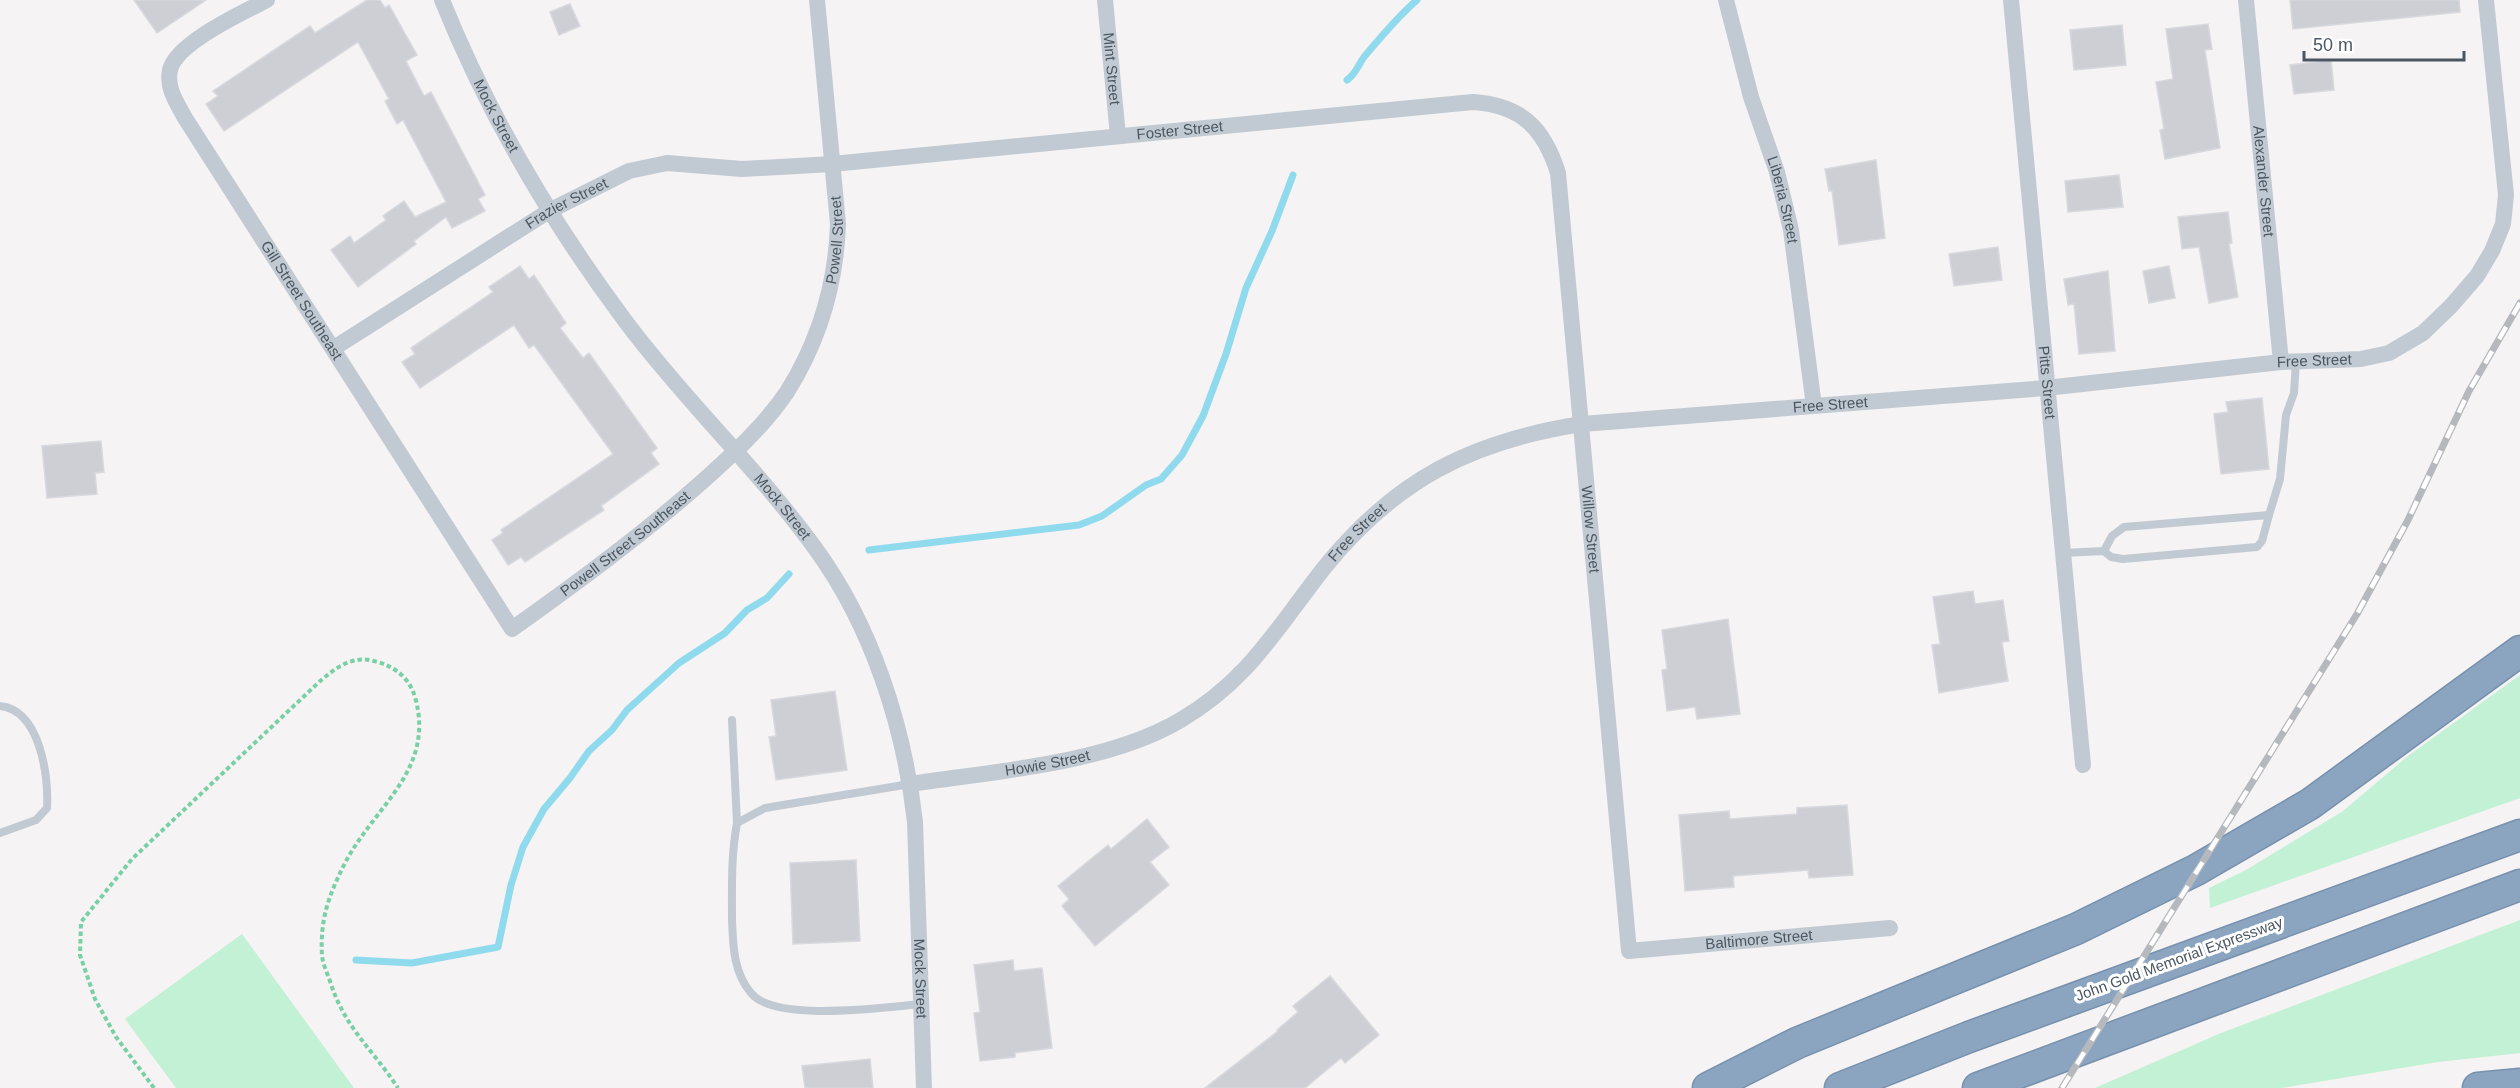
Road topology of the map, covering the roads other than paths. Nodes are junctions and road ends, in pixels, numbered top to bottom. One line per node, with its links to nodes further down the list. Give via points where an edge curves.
1 (267, 0): 13 (street, Gill Street Southeast, via 216,28 177,56 170,69 170,90)
2 (442, 0): 12 (street, Mock Street, via 474,73)
3 (817, 0): 11 (street, Powell Street)
4 (1105, 0): 10 (street, Mint Street)
5 (1726, 0): 16 (street, Liberia Street, via 1791,230)
6 (2011, 0): 15 (street, Pitts Street)
7 (2246, 0): 14 (street, Alexander Street)
8 (2486, 0): 14 (street, Free Street, via 2506,195 2503,224 2492,251 2471,284 2423,333 2389,353 2361,359)
9 (1524, 119): 10 (street, Foster Street, via 1502,106 1473,102); 17 (street, Willow Street, via 1543,138 1558,173)
10 (1118, 136): 11 (street, Foster Street)
11 (832, 164): 12 (street, Frazier Street, via 742,169 667,163 629,171); 18 (street, Powell Street, via 837,255 820,326 786,393)
12 (549, 212): 13 (street, Frazier Street); 18 (street, Mock Street, via 625,321 679,390)
13 (333, 348): 22 (street, Gill Street Southeast)
14 (2288, 362): 15 (street, Free Street); 19 (lane, via 2294,393 2286,415 2280,478)
15 (2046, 388): 16 (street, Free Street); 21 (street, Pitts Street)
16 (1814, 406): 17 (street, Free Street)
17 (1582, 424): 26 (street, Free Street, via 1536,431 1476,450 1410,486 1365,524 1325,567 1251,665 1223,691); 34 (street, Willow Street)
18 (735, 452): 22 (street, Powell Street Southeast, via 617,554); 28 (street, Mock Street, via 785,508 853,610 876,660)
19 (2269, 515): 20 (lane, via 2124,527 2112,536); 20 (lane, via 2257,547 2123,559)
20 (2104, 551): 21 (lane)
21 (2062, 553): 27 (street, Pitts Street)
22 (512, 629)
23 (2520, 651): 38 (highway, via 2310,804 2196,870 2076,929 1797,1042)
24 (0, 705): 30 (lane, via 20,713 34,729 48,790 47,808 36,820)
25 (732, 720): 29 (lane)
26 (1179, 722): 28 (street, Howie Street, via 1152,736 1084,756)
27 (2083, 765)
28 (911, 784): 29 (lane, via 765,808); 35 (street, Mock Street)
29 (737, 823): 35 (lane, via 731,854 733,955 751,994 777,1007 813,1012)
30 (0, 833)
31 (2520, 835): 39 (highway, John Gold Memorial Expressway, via 1968,1037)
32 (2520, 885): 40 (highway)
33 (1890, 928): 34 (street, Baltimore Street)
34 (1629, 951)
35 (921, 1004): 37 (street, Mock Street)
36 (2520, 1084): 41 (highway)
37 (924, 1088)
38 (1708, 1088)
39 (1840, 1088)
40 (1978, 1088)
41 (2478, 1088)

